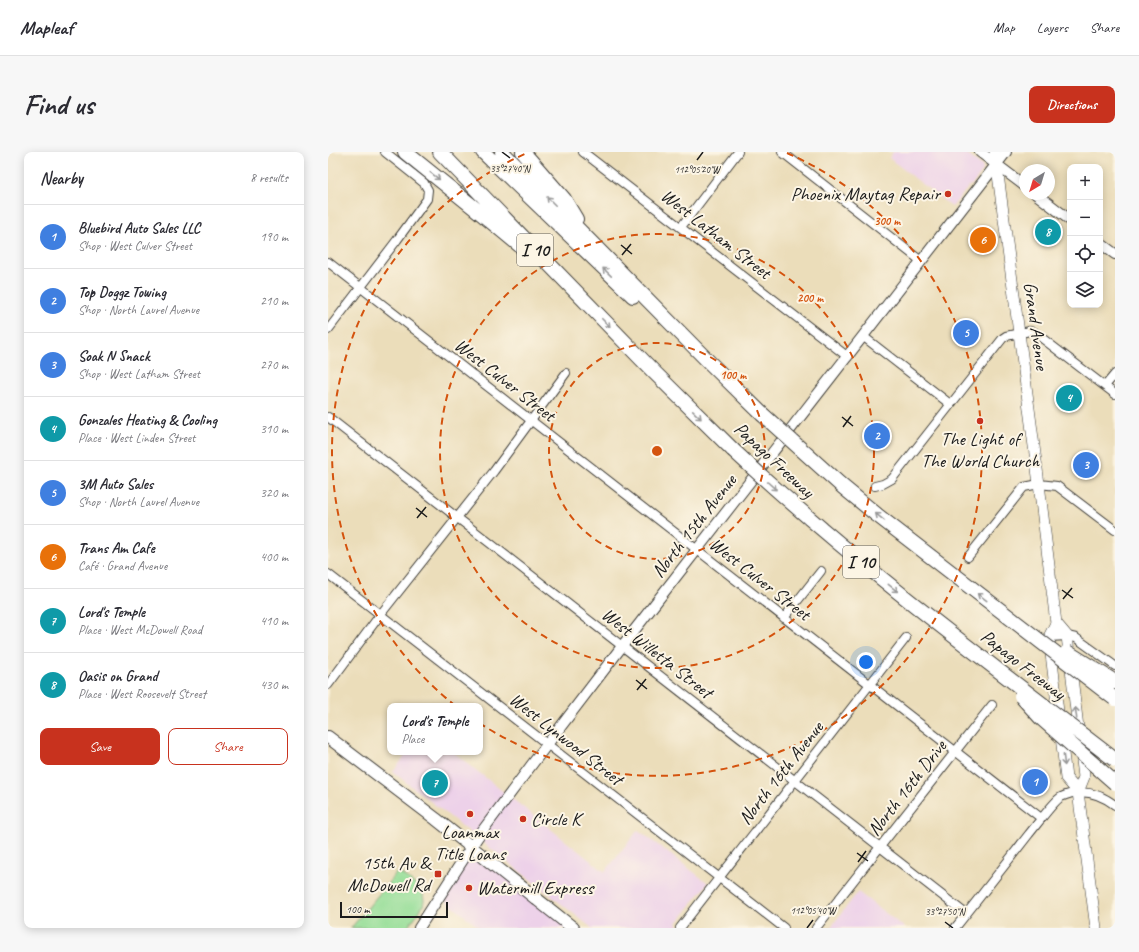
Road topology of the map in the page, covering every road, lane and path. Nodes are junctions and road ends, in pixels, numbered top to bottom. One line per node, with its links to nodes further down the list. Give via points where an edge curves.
1 (385, 152): 25 (street, via 424,183 428,194 424,204)
2 (405, 152): 26 (highway, one-way to 26)
3 (440, 152): 17 (highway, Papago Freeway / I 10)
4 (450, 152): 17 (highway)
5 (483, 152): 31 (highway, one-way to 5, via 622,287)
6 (502, 152): 20 (highway, Papago Freeway / I 10, one-way to 6)
7 (523, 152): 20 (highway, via 564,199)
8 (583, 152): 19 (street, West Latham Street)
9 (738, 152): 19 (street)
10 (782, 152): 23 (street)
11 (980, 152): 14 (street)
12 (995, 152): 14 (main road, Grand Avenue)
13 (1006, 152): 14 (street, North 15th Avenue)
14 (997, 164): 15 (street); 23 (street, North 15th Avenue); 28 (main road, Grand Avenue)
15 (1019, 181)
16 (1044, 200): 18 (street)
17 (492, 206): 26 (highway, Papago Freeway / I 10)
18 (1067, 218)
19 (681, 227): 30 (street, West Latham Street)
20 (588, 239): 31 (highway, Papago Freeway / I 10)
21 (1103, 245): 22 (street)
22 (1115, 254)
23 (921, 261): 29 (street, North 15th Avenue)
24 (328, 262): 25 (street, West Culver Street)
25 (360, 287): 27 (street); 38 (street, West Culver Street)
26 (578, 295): 56 (highway, Papago Freeway / I 10, one-way to 56, bridge, via 733,450 779,492 849,552)
27 (328, 330)
28 (1019, 333): 34 (street, via 1034,332); 36 (street, via 1003,338); 39 (main road, Grand Avenue)
29 (864, 336): 30 (street, North 15th Avenue); 36 (street)
30 (848, 357): 43 (street, North 15th Avenue)
31 (710, 363): 49 (highway, Papago Freeway / I 10, one-way to 31, bridge, via 877,515 762,414)
32 (566, 373): 38 (street)
33 (1115, 374): 34 (street)
34 (1105, 386): 35 (street)
35 (1115, 394)
36 (950, 404): 40 (street, via 892,479)
37 (328, 417): 41 (street, West Willetta Street)
38 (531, 421): 41 (street); 43 (street, West Culver Street)
39 (1039, 484): 42 (street, via 1057,486); 44 (street, via 1024,487); 50 (main road, Grand Avenue)
40 (875, 486)
41 (458, 518): 47 (street); 54 (street, West Willetta Street)
42 (1115, 530)
43 (697, 550): 48 (street, West Culver Street); 54 (street, North 15th Avenue)
44 (968, 558)
45 (821, 572): 48 (street)
46 (328, 574): 47 (street, West Lynwood Street)
47 (380, 616): 58 (street); 63 (street, West Lynwood Street)
48 (784, 618): 59 (street, West Culver Street)
49 (1013, 620): 57 (highway, bridge); 60 (highway, Papago Freeway / I 10, bridge)
50 (1056, 623): 51 (main road); 52 (main road)
51 (1067, 636): 52 (street); 55 (street, via 1076,638); 68 (main road, one-way to 51, via 1084,777)
52 (1049, 637): 68 (main road, one-way to 68, via 1066,778)
53 (906, 638): 59 (street, North 16th Avenue)
54 (622, 646): 63 (street, North 15th Avenue); 66 (street, West Willetta Street)
55 (1115, 666)
56 (994, 667): 65 (highway, Papago Freeway / I 10, bridge); 67 (highway, bridge, via 1041,718)
57 (1115, 682)
58 (328, 685)
59 (869, 685): 64 (street, West Culver Street); 66 (street, North 16th Avenue)
60 (1115, 699)
61 (992, 705): 64 (street, North 16th Drive)
62 (328, 737): 71 (main road)
63 (547, 744): 71 (street, North 15th Avenue); 73 (street, West Lynwood Street)
64 (955, 752): 70 (street, West Culver Street); 72 (street, North 16th Drive)
65 (1115, 760)
66 (795, 781): 72 (street, West Willetta Street); 73 (street, North 16th Avenue)
67 (1115, 783)
68 (1078, 792): 69 (street, via 1102,796); 70 (street, via 1060,798); 81 (main road)
69 (1115, 805)
70 (1041, 818): 74 (street)
71 (471, 847): 75 (street, North 15th Avenue); 76 (main road)
72 (880, 848): 74 (street, West Willetta Street); 79 (street, North 16th Drive)
73 (720, 878): 77 (street, North 16th Avenue); 78 (street, West Lynwood Street)
74 (966, 914): 80 (street)
75 (419, 928)
76 (573, 928)
77 (680, 928)
78 (784, 928)
79 (816, 928)
80 (955, 928)
81 (1096, 928)

